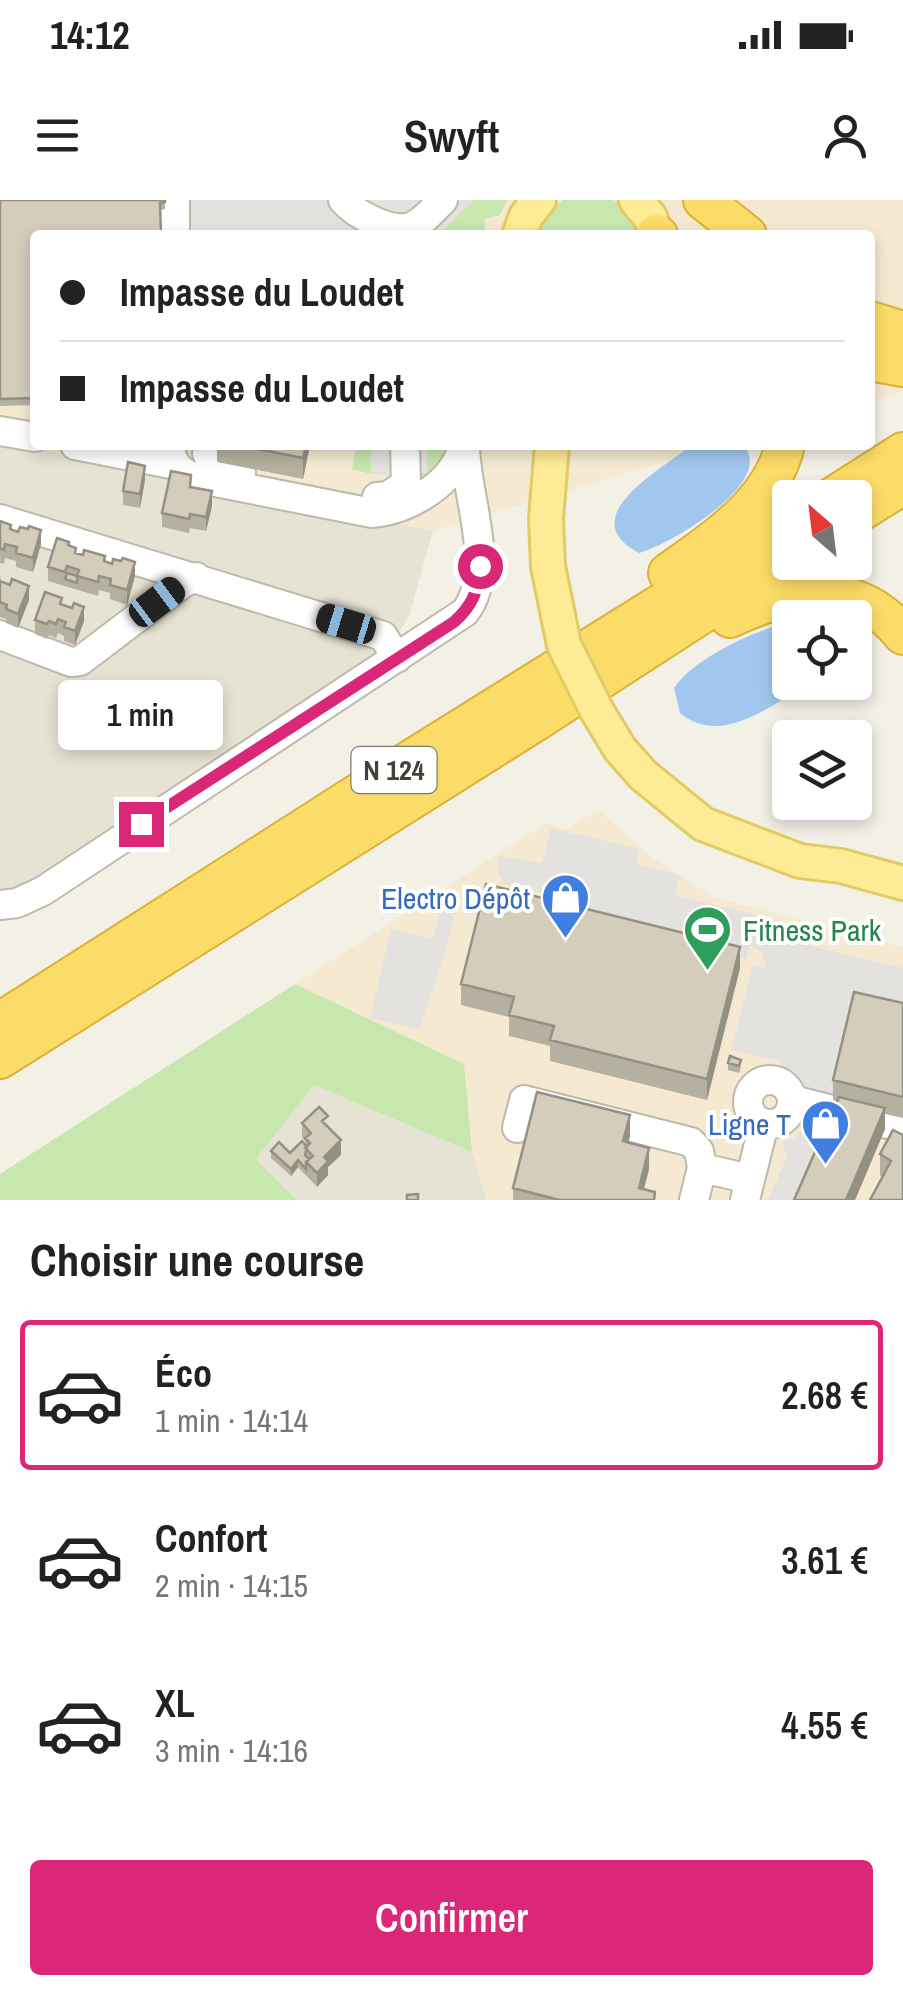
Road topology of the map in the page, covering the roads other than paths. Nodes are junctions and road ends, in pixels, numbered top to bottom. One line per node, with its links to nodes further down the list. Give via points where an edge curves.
1 (174, 200): 6 (street)
2 (344, 200): 7 (street)
3 (444, 200): 8 (street)
4 (636, 200): 9 (main road)
5 (703, 200): 10 (highway)
6 (175, 230)
7 (396, 230)
8 (404, 230)
9 (655, 230)
10 (741, 230)
11 (875, 322): 12 (highway)
12 (903, 332)
13 (875, 363): 14 (highway)
14 (903, 367)
15 (0, 431): 16 (street)
16 (30, 437)
17 (124, 450): 25 (street)
18 (208, 450): 19 (street, via 212,466 358,497 388,496 406,484)
19 (405, 450)
20 (462, 450): 25 (street, via 438,484 384,512 194,478)
21 (464, 450): 35 (street, via 478,534 477,592 454,622)
22 (552, 450): 39 (main road, bridge, via 548,566 564,645 620,749 703,824 800,861)
23 (783, 450): 37 (highway, via 772,480 733,524)
24 (903, 452): 26 (highway)
25 (173, 455)
26 (859, 480)
27 (903, 485): 28 (highway)
28 (872, 504)
29 (0, 518): 32 (street)
30 (772, 534): 37 (highway, N 124)
31 (772, 569): 36 (highway, N 124)
32 (196, 578): 33 (street, via 80,661); 35 (street, via 383,636)
33 (0, 635)
34 (903, 635): 36 (highway, via 878,610 852,599 810,592 769,600)
35 (397, 658): 41 (street, via 42,891)
36 (538, 720): 43 (highway, N 124)
37 (412, 758): 42 (highway, N 124)
38 (903, 862): 39 (main road)
39 (842, 866): 40 (main road)
40 (903, 884)
41 (0, 906)
42 (0, 1022)
43 (0, 1059)
44 (793, 1100): 45 (street, via 780,1122); 45 (street, via 777,1080 754,1085 748,1104); 47 (street)
45 (764, 1124): 49 (street)
46 (517, 1128): 48 (street, via 524,1100 691,1142)
47 (903, 1128)
48 (702, 1168): 49 (street); 50 (street)
49 (748, 1190)
50 (694, 1200)

